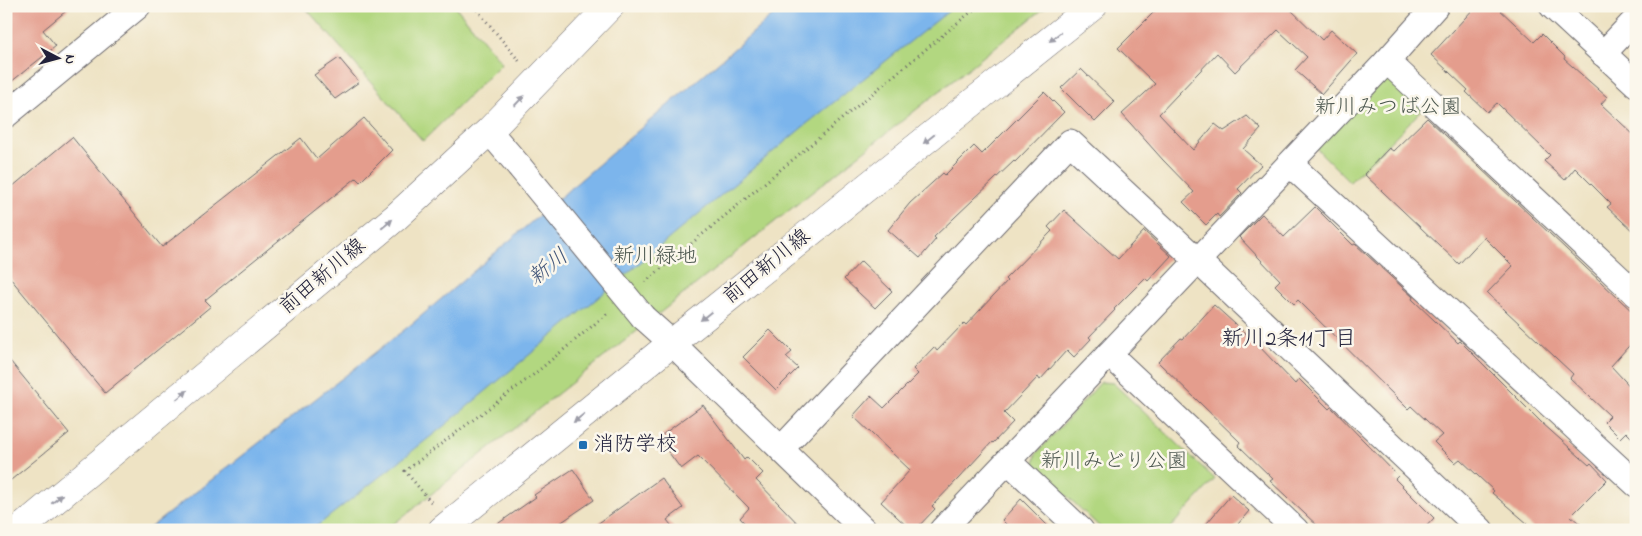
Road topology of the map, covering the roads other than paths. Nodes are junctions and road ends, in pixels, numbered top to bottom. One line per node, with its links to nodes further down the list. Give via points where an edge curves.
1 (138, 6): 10 (street)
2 (610, 6): 11 (main road, 前田新川線, one-way to 2)
3 (1093, 6): 15 (main road, 前田新川線, one-way to 15)
4 (1436, 6): 8 (street)
5 (1552, 6): 7 (street)
6 (1636, 19): 7 (street)
7 (1603, 54): 9 (street)
8 (1387, 61): 12 (street); 14 (street)
9 (1636, 84)
10 (6, 116)
11 (490, 131): 15 (street, bridge, via 643,316); 20 (main road, 前田新川線, one-way to 11, via 396,217)
12 (1290, 164): 13 (street); 19 (street)
13 (1198, 260): 16 (street); 17 (street, via 1070,142); 26 (street)
14 (1636, 294)
15 (672, 343): 17 (street); 21 (main road, 前田新川線, one-way to 21)
16 (1109, 354): 18 (street); 25 (street)
17 (781, 449): 22 (street)
18 (1008, 460): 23 (street); 24 (street)
19 (1636, 484)
20 (19, 530)
21 (442, 530)
22 (864, 530)
23 (942, 530)
24 (1081, 530)
25 (1296, 530)
26 (1481, 530)

